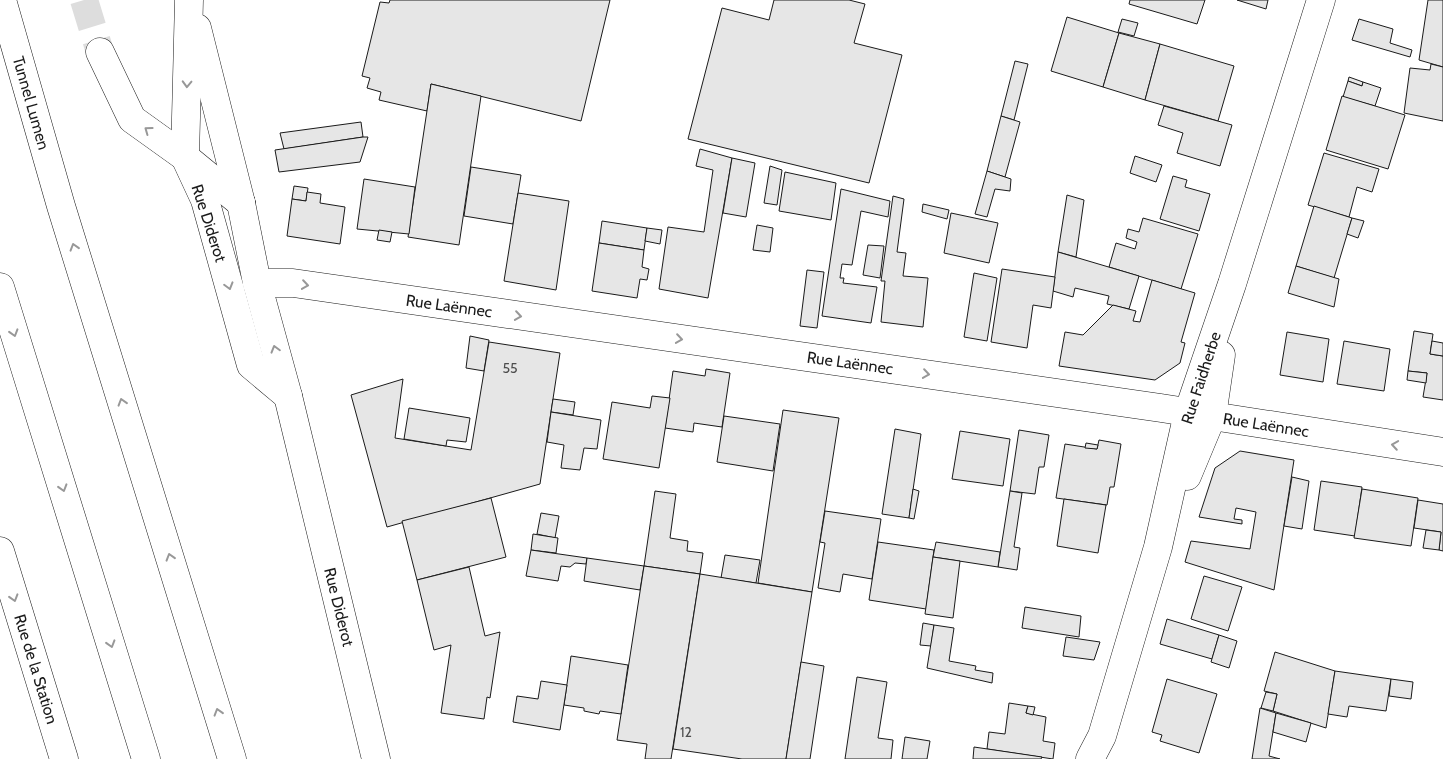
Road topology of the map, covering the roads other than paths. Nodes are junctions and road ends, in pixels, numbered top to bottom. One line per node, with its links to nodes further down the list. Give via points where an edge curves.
1 (2, 0): 16 (main road, Tunnel Lumen, one-way to 1, via 61,206)
2 (190, 0): 5 (main road, Rue Diderot, one-way to 5); 6 (main road, Rue Diderot)
3 (1321, 0): 10 (main road, via 1232,284)
4 (100, 52): 5 (main road, one-way to 4, via 132,119)
5 (185, 157): 6 (main road); 9 (main road, Rue Diderot, one-way to 9, via 205,200 251,365)
6 (241, 203): 7 (main road, Rue Diderot)
7 (257, 283): 9 (main road, Rue Diderot, one-way to 7); 10 (main road, Rue Laënnec, one-way to 10, via 312,286)
8 (0, 287): 15 (main road, one-way to 15)
9 (288, 396): 17 (main road, Rue Diderot)
10 (1200, 415): 11 (main road, Rue Laënnec, one-way to 10); 13 (main road)
11 (1443, 452)
12 (0, 551): 14 (main road, Rue de la Station, one-way to 14)
13 (1097, 751)
14 (64, 759)
15 (146, 759)
16 (232, 759)
17 (376, 759)

